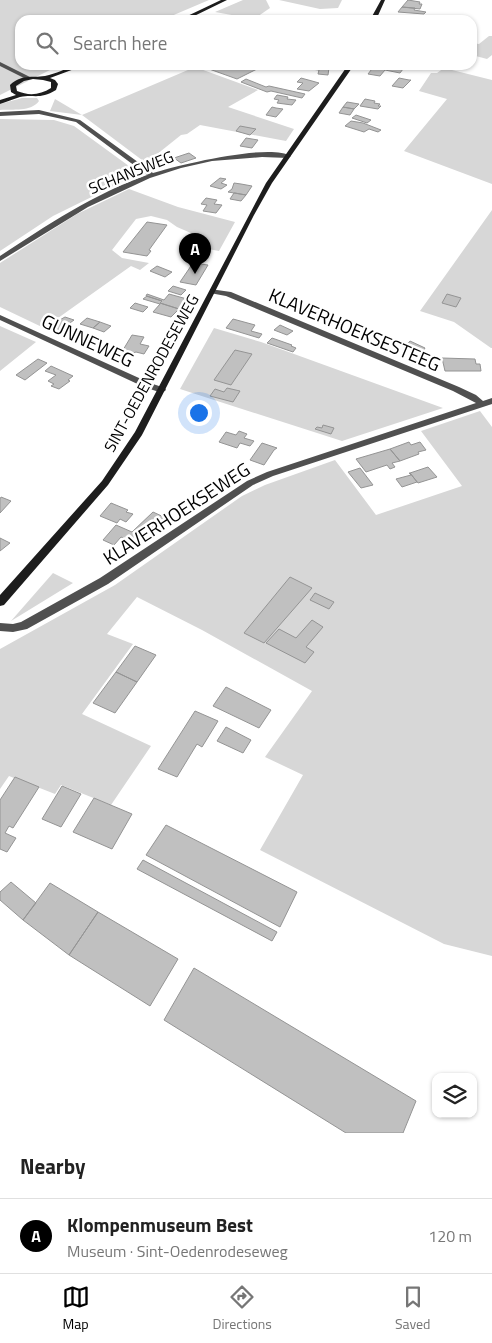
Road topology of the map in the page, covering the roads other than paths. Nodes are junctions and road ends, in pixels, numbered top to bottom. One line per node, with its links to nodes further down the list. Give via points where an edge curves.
1 (225, 0): 3 (street)
2 (383, 0): 4 (street)
3 (193, 15)
4 (376, 15)
5 (2, 66): 9 (street); 11 (street)
6 (71, 70): 10 (street)
7 (73, 70): 12 (street)
8 (348, 70): 18 (street, SINT-OEDENRODESEWEG)
9 (28, 78): 10 (street); 11 (street)
10 (44, 78): 12 (street)
11 (18, 81): 13 (street, via 12,87)
12 (53, 81): 14 (street, via 55,86 46,94)
13 (14, 92): 14 (street); 15 (street)
14 (21, 95): 16 (street)
15 (0, 97)
16 (0, 102)
17 (0, 114): 19 (street, via 39,112 78,121)
18 (288, 156): 19 (street, SCHANSWEG, via 213,158); 21 (street, SINT-OEDENRODESEWEG, via 255,207)
19 (152, 175): 20 (street, SCHANSWEG, via 78,209)
20 (0, 259)
21 (212, 291): 23 (street, SINT-OEDENRODESEWEG); 25 (street, KLAVERHOEKSESTEEG, via 228,294 456,388)
22 (0, 317): 23 (street, GUNNEWEG)
23 (162, 390): 26 (street, SINT-OEDENRODESEWEG, via 139,433 105,482)
24 (492, 401): 25 (street, KLAVERHOEKSEWEG)
25 (482, 404): 27 (street, KLAVERHOEKSEWEG, via 270,474 234,494 104,581 23,626)
26 (0, 602)
27 (0, 627)

